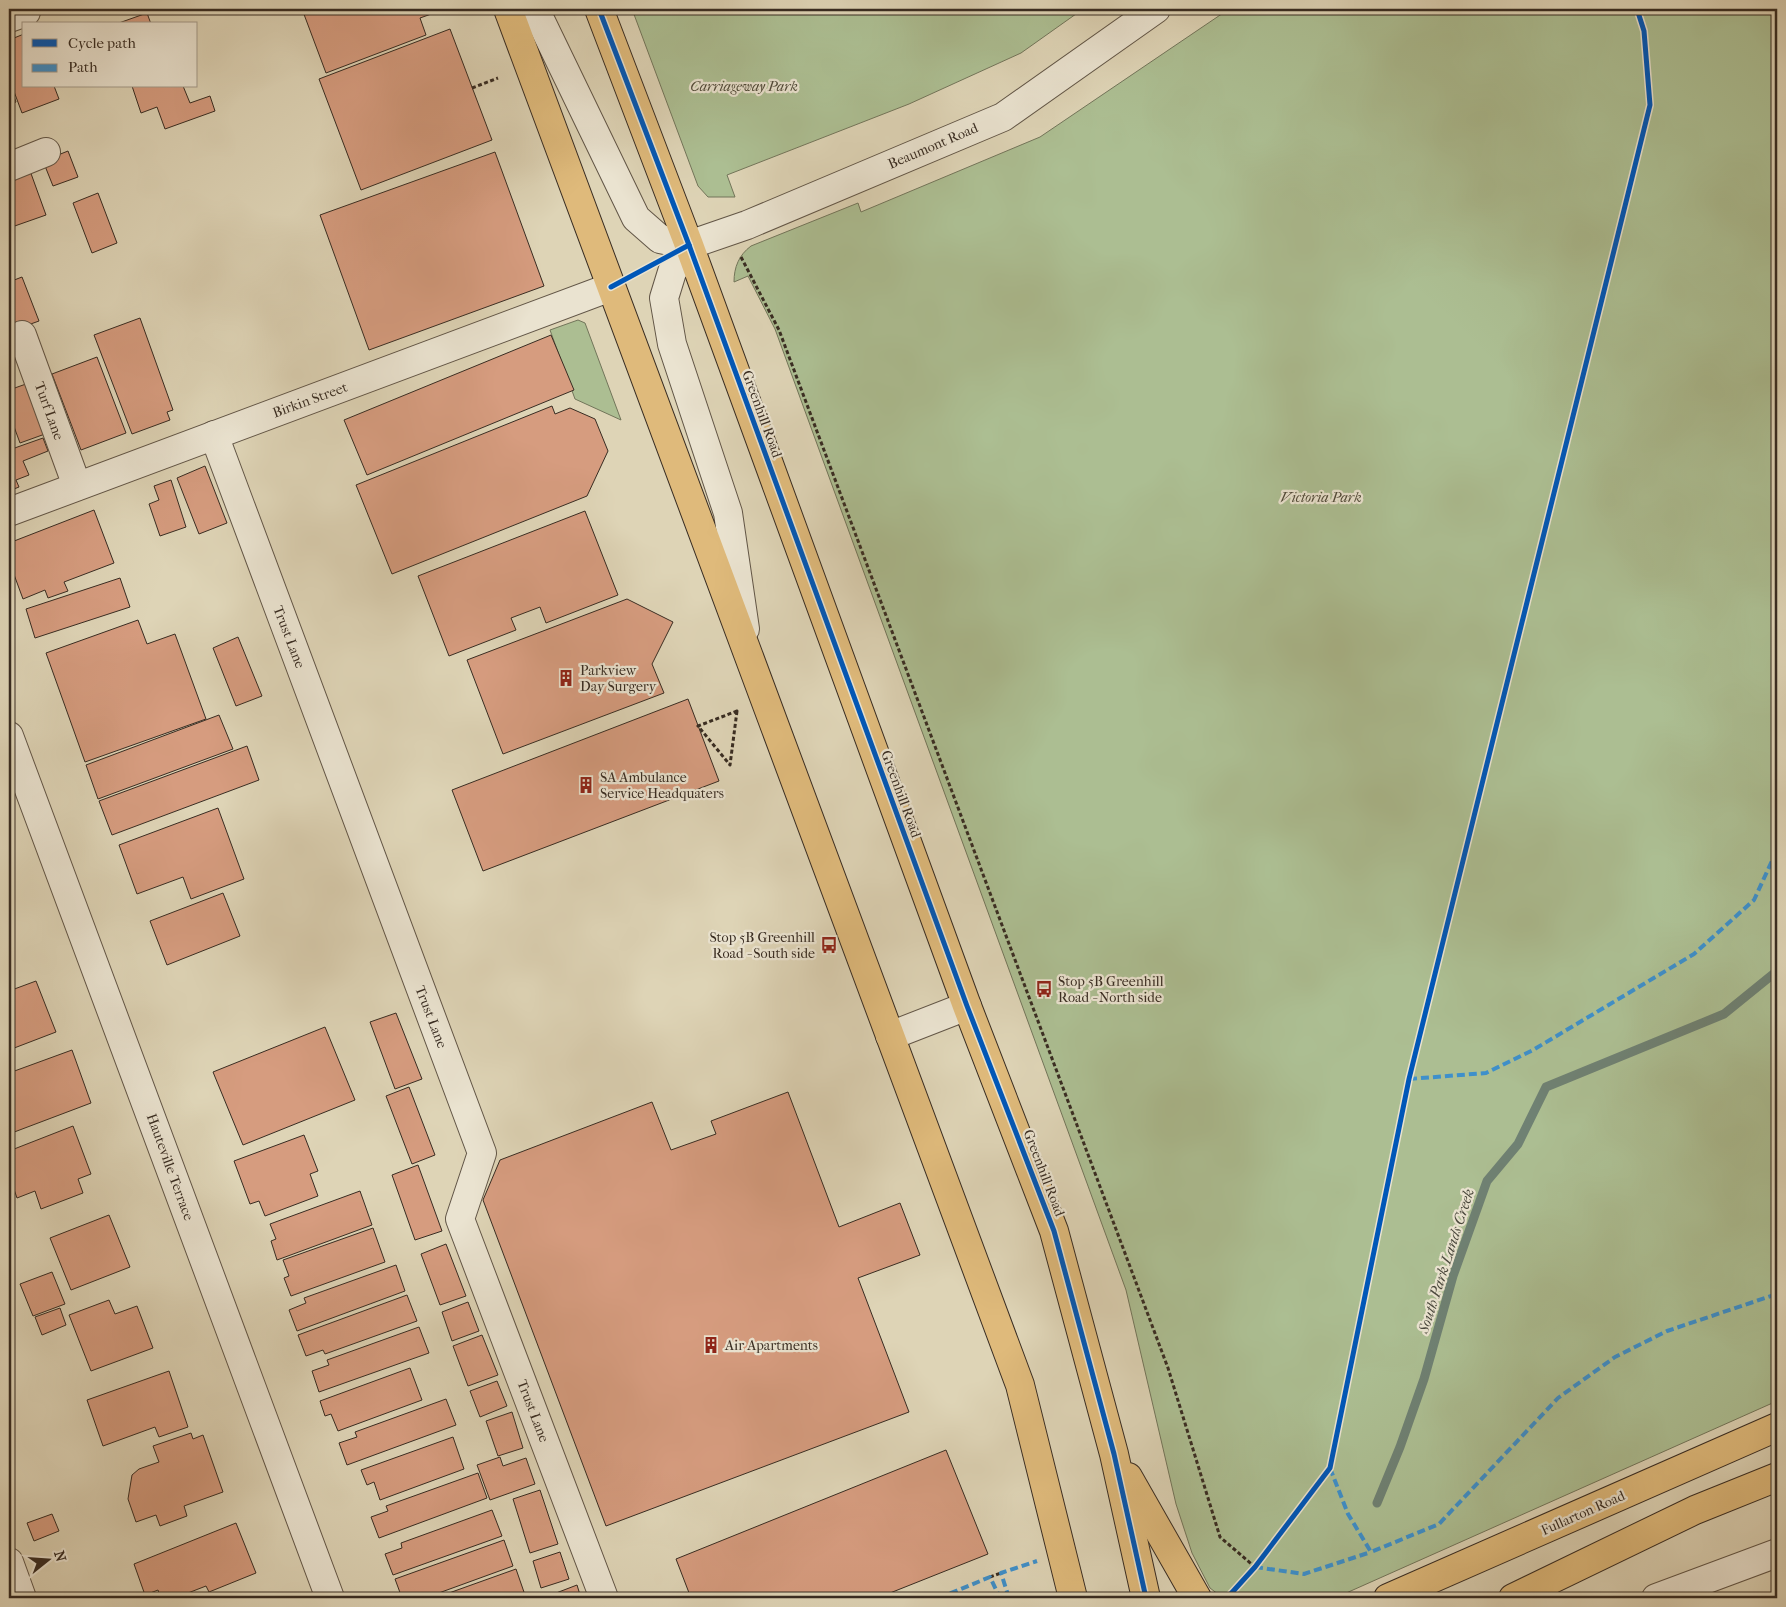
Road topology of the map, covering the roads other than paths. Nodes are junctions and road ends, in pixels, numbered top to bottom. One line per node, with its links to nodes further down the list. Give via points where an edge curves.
1 (508, 9): 8 (highway)
2 (535, 9): 7 (street, via 636,218 660,239)
3 (599, 9): 7 (highway, Greenhill Road)
4 (1156, 9): 7 (street, Beaumont Road, via 1003,117 728,232)
5 (46, 152): 6 (street)
6 (9, 167)
7 (689, 245): 13 (street, via 672,272 664,298 672,344 728,513); 15 (highway, Greenhill Road)
8 (611, 287): 10 (street, Birkin Street); 13 (highway)
9 (22, 335): 11 (street, Turf Lane)
10 (214, 436): 11 (street, Birkin Street); 24 (street, Trust Lane, via 482,1153 460,1219)
11 (77, 486): 12 (street, Birkin Street)
12 (9, 512)
13 (749, 658): 16 (highway)
14 (9, 736): 23 (street, Hauteville Terrace)
15 (967, 1006): 16 (street); 18 (highway, Greenhill Road, via 1054,1231)
16 (890, 1036): 25 (highway, via 1020,1385)
17 (1777, 1427): 28 (highway, Fullarton Road)
18 (1114, 1454): 26 (highway, Greenhill Road); 27 (highway)
19 (1777, 1477): 29 (highway, via 1695,1510)
20 (1777, 1554): 30 (street)
21 (9, 1562): 22 (street)
22 (22, 1598)
23 (330, 1598)
24 (604, 1598)
25 (1073, 1598)
26 (1146, 1598)
27 (1196, 1598)
28 (1388, 1598)
29 (1514, 1598)
30 (1656, 1598)

